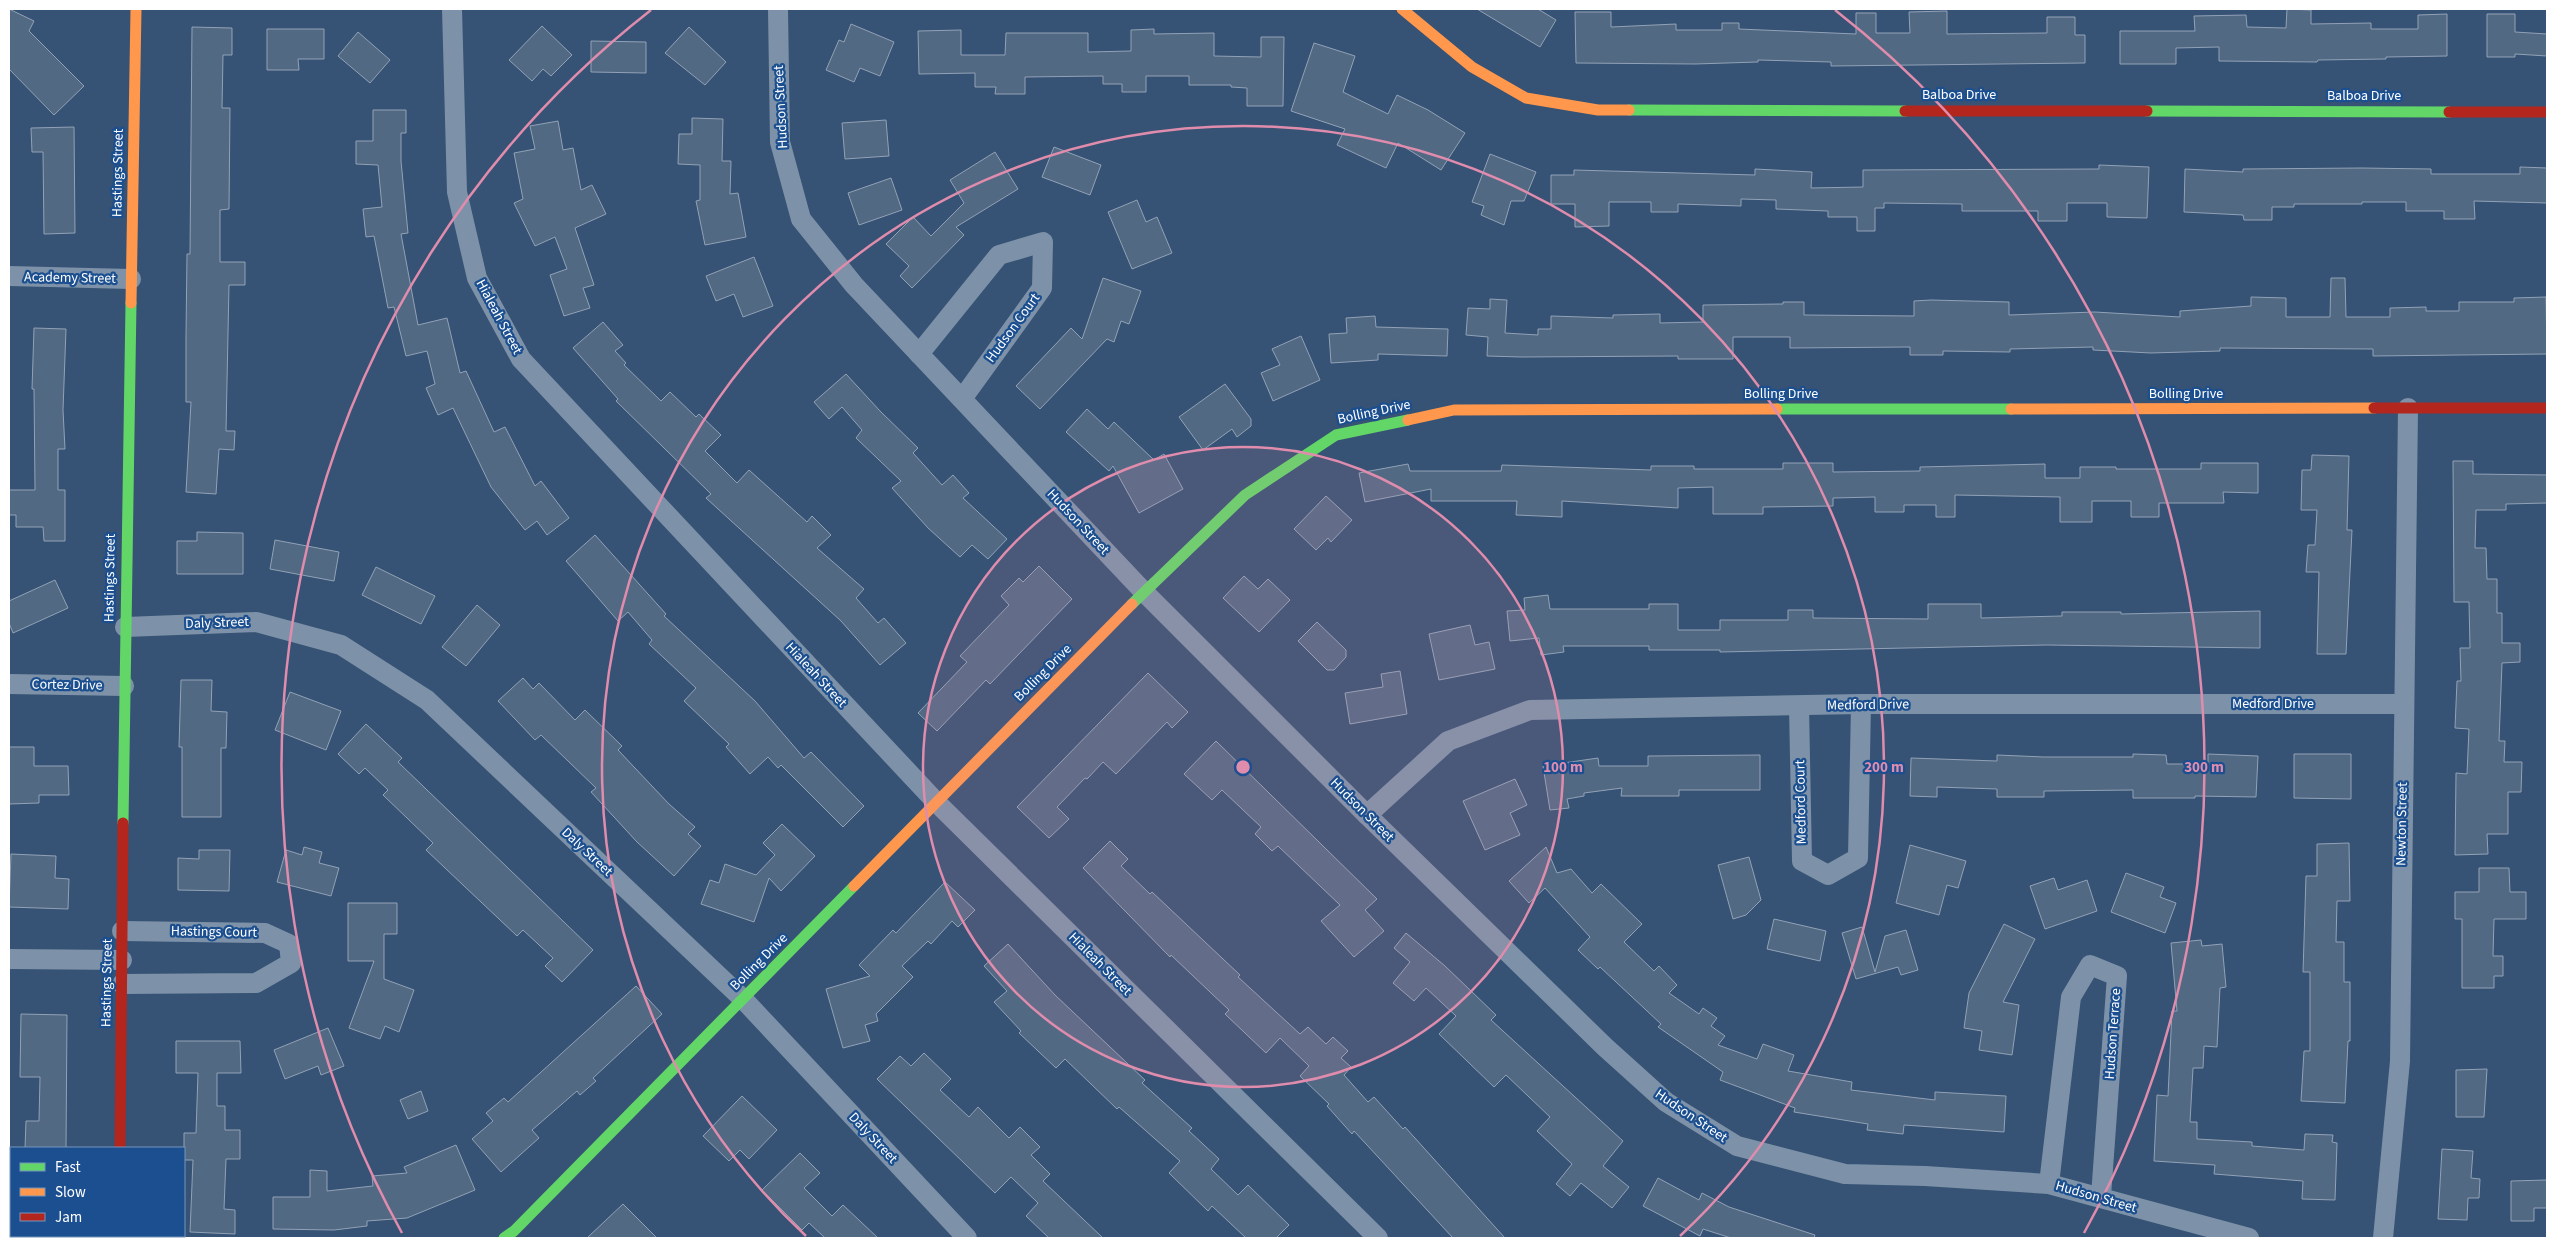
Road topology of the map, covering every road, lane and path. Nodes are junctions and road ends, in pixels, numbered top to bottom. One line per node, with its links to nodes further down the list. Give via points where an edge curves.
1 (136, 9): 8 (street, Hastings Street)
2 (452, 9): 20 (street, Hialeah Street, via 457,192 477,278 521,359)
3 (778, 9): 9 (street, Hudson Street, via 780,142 801,219 854,285)
4 (1402, 9): 5 (street, Balboa Drive)
5 (1420, 15): 6 (street, Balboa Drive, via 1472,67 1526,98 1598,110)
6 (2547, 112)
7 (9, 276): 8 (street, Academy Street)
8 (131, 279): 14 (street, Hastings Street)
9 (919, 354): 10 (street, Hudson Street); 10 (street, Hudson Court, via 1000,255 1043,242 1042,288)
10 (962, 399): 13 (street, Hudson Street)
11 (2408, 408): 12 (street, Bolling Drive); 13 (street, Bolling Drive, via 1454,410 1336,435 1246,495); 18 (street, Newton Street)
12 (2547, 408)
13 (1144, 592): 20 (street, Bolling Drive); 21 (street, Hudson Street)
14 (124, 627): 16 (street, Hastings Street); 26 (street, Daly Street, via 256,622 342,645 427,700)
15 (9, 684): 16 (street, Cortez Drive)
16 (124, 686): 22 (street, Hastings Street)
17 (1861, 704): 18 (street, Medford Drive); 19 (street, Medford Drive); 19 (street, Medford Court, via 1858,858 1828,875 1802,861)
18 (2404, 704): 34 (street, Newton Street, via 2400,1061)
19 (1799, 706): 21 (street, Medford Drive, via 1530,710 1448,741)
20 (937, 803): 26 (street, Bolling Drive); 32 (street, Hialeah Street)
21 (1367, 815): 28 (street, Hudson Street, via 1604,1047 1666,1102 1737,1146 1845,1174)
22 (122, 931): 24 (street, Hastings Street); 25 (street, Hastings Court, via 265,933 289,944 291,963 256,983)
23 (9, 959): 24 (street)
24 (122, 960): 25 (street, Hastings Street)
25 (122, 984): 27 (street, Hastings Street)
26 (744, 999): 30 (street, Bolling Drive); 31 (street, Daly Street)
27 (120, 1147)
28 (2049, 1184): 29 (street, Hudson Street); 29 (street, Hudson Terrace, via 2071,997 2090,965 2117,976)
29 (2101, 1196): 33 (street, Hudson Street, via 2148,1212)
30 (513, 1236)
31 (967, 1238)
32 (1378, 1238)
33 (2250, 1238)
34 (2383, 1238)

